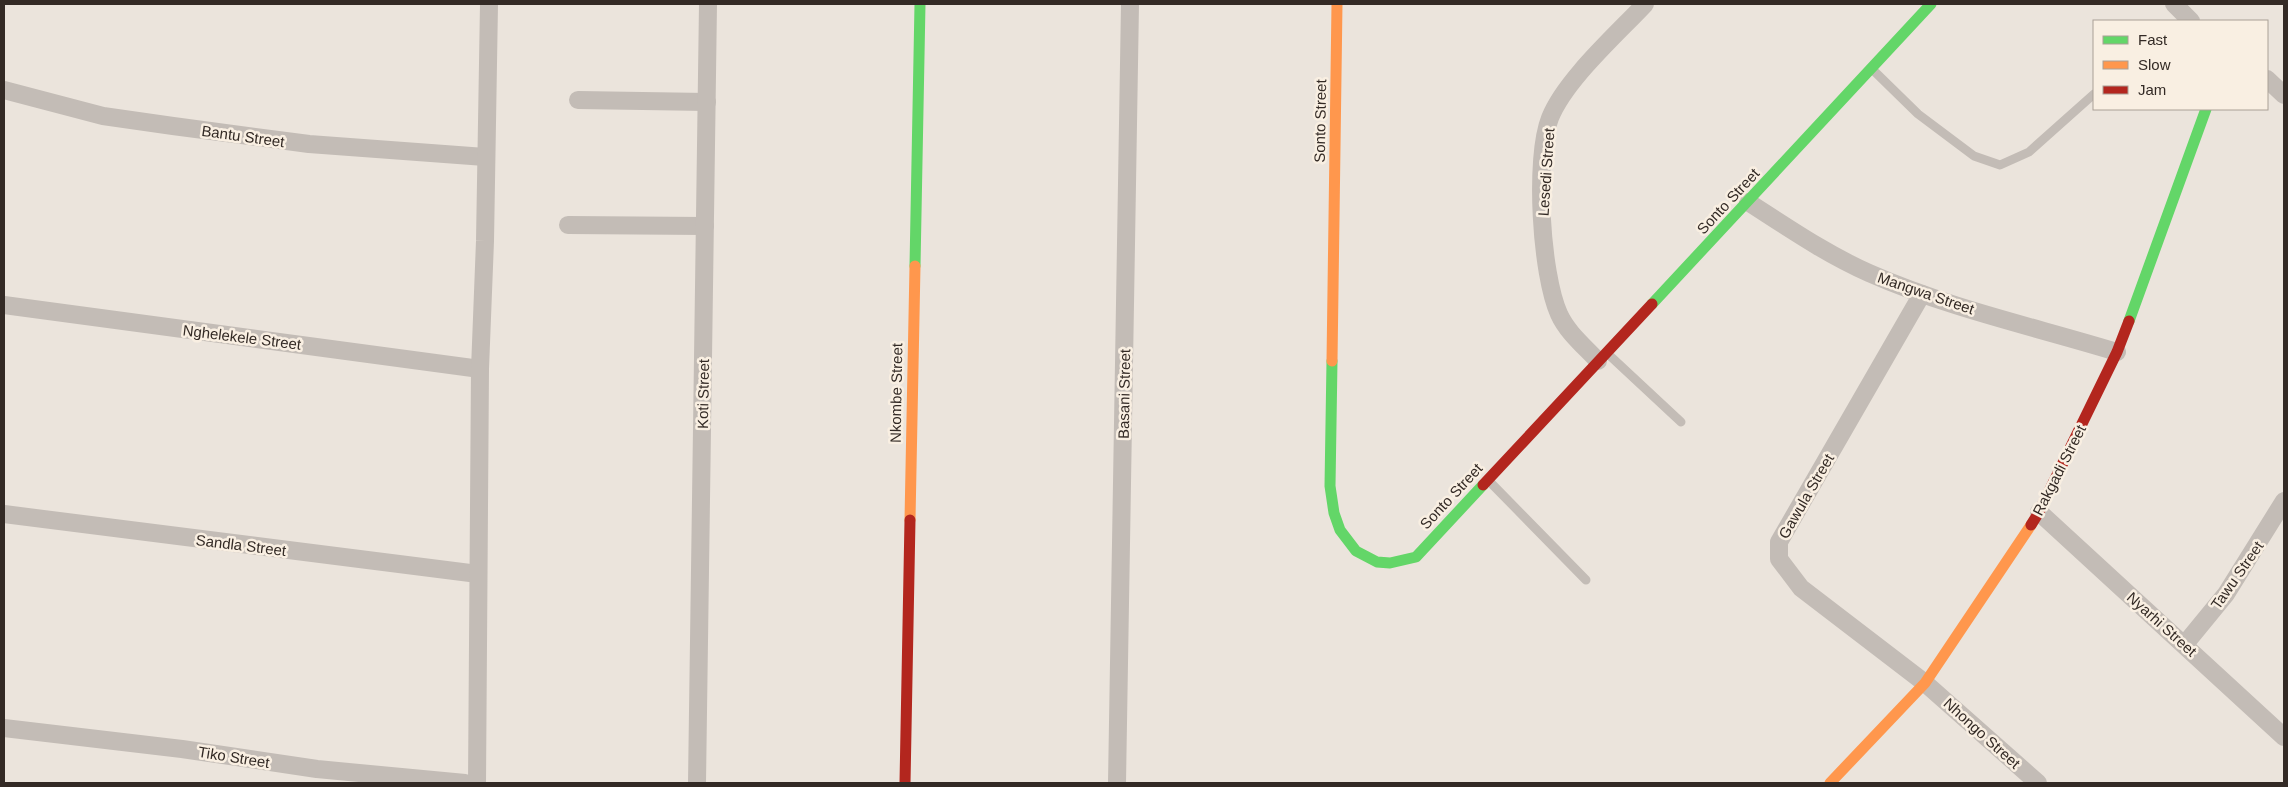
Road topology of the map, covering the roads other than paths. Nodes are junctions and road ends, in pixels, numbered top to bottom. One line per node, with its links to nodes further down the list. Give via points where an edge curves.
1 (490, 4): 18 (street)
2 (708, 4): 16 (street, Koti Street)
3 (920, 4): 41 (street, Nkombe Street)
4 (1130, 4): 42 (street, Basani Street)
5 (1337, 4): 28 (street, Sonto Street, via 1330,486 1335,518 1347,541 1367,559 1377,563 1402,564 1416,556)
6 (1646, 4): 25 (street, Lesedi Street, via 1563,95 1550,117 1545,135 1542,221 1553,294 1559,314 1569,330)
7 (1931, 4): 10 (street, Sonto Street)
8 (2174, 4): 9 (street)
9 (2190, 20)
10 (1871, 68): 13 (lane, via 1918,114 1974,156 2000,165 2029,152); 19 (street, Sonto Street)
11 (2268, 80): 14 (street)
12 (4, 90): 18 (street, Bantu Street, via 103,116 173,126 309,144)
13 (2093, 95)
14 (2284, 95)
15 (578, 100): 16 (street)
16 (707, 102): 21 (street, Koti Street)
17 (2206, 110): 24 (street, Rakgadi Street)
18 (485, 157): 26 (street)
19 (1748, 202): 22 (street, Mangwa Street, via 1819,247); 25 (street, Sonto Street)
20 (568, 225): 21 (street)
21 (705, 226): 40 (street, Koti Street)
22 (1922, 294): 24 (street, Mangwa Street); 35 (street, Gawula Street, via 1798,507 1779,542 1778,551 1779,559 1801,588)
23 (4, 305): 26 (street, Nghelekele Street)
24 (2117, 352): 30 (street, Rakgadi Street)
25 (1602, 356): 27 (lane); 28 (street, Sonto Street)
26 (480, 369): 32 (street)
27 (1681, 422)
28 (1488, 479): 33 (lane)
29 (2284, 501): 34 (street, Tawu Street, via 2226,594)
30 (2039, 512): 34 (street, Nyarhi Street); 35 (street, Rakgadi Street)
31 (4, 514): 32 (street, Sandla Street)
32 (478, 574): 39 (street)
33 (1586, 580)
34 (2185, 644): 37 (street, Nyarhi Street)
35 (1925, 683): 43 (street, Rakgadi Street); 44 (street, Nhongo Street)
36 (4, 728): 38 (street, Tiko Street, via 316,769)
37 (2284, 737)
38 (465, 783)
39 (477, 783)
40 (697, 783)
41 (905, 783)
42 (1117, 783)
43 (1830, 783)
44 (2038, 783)

